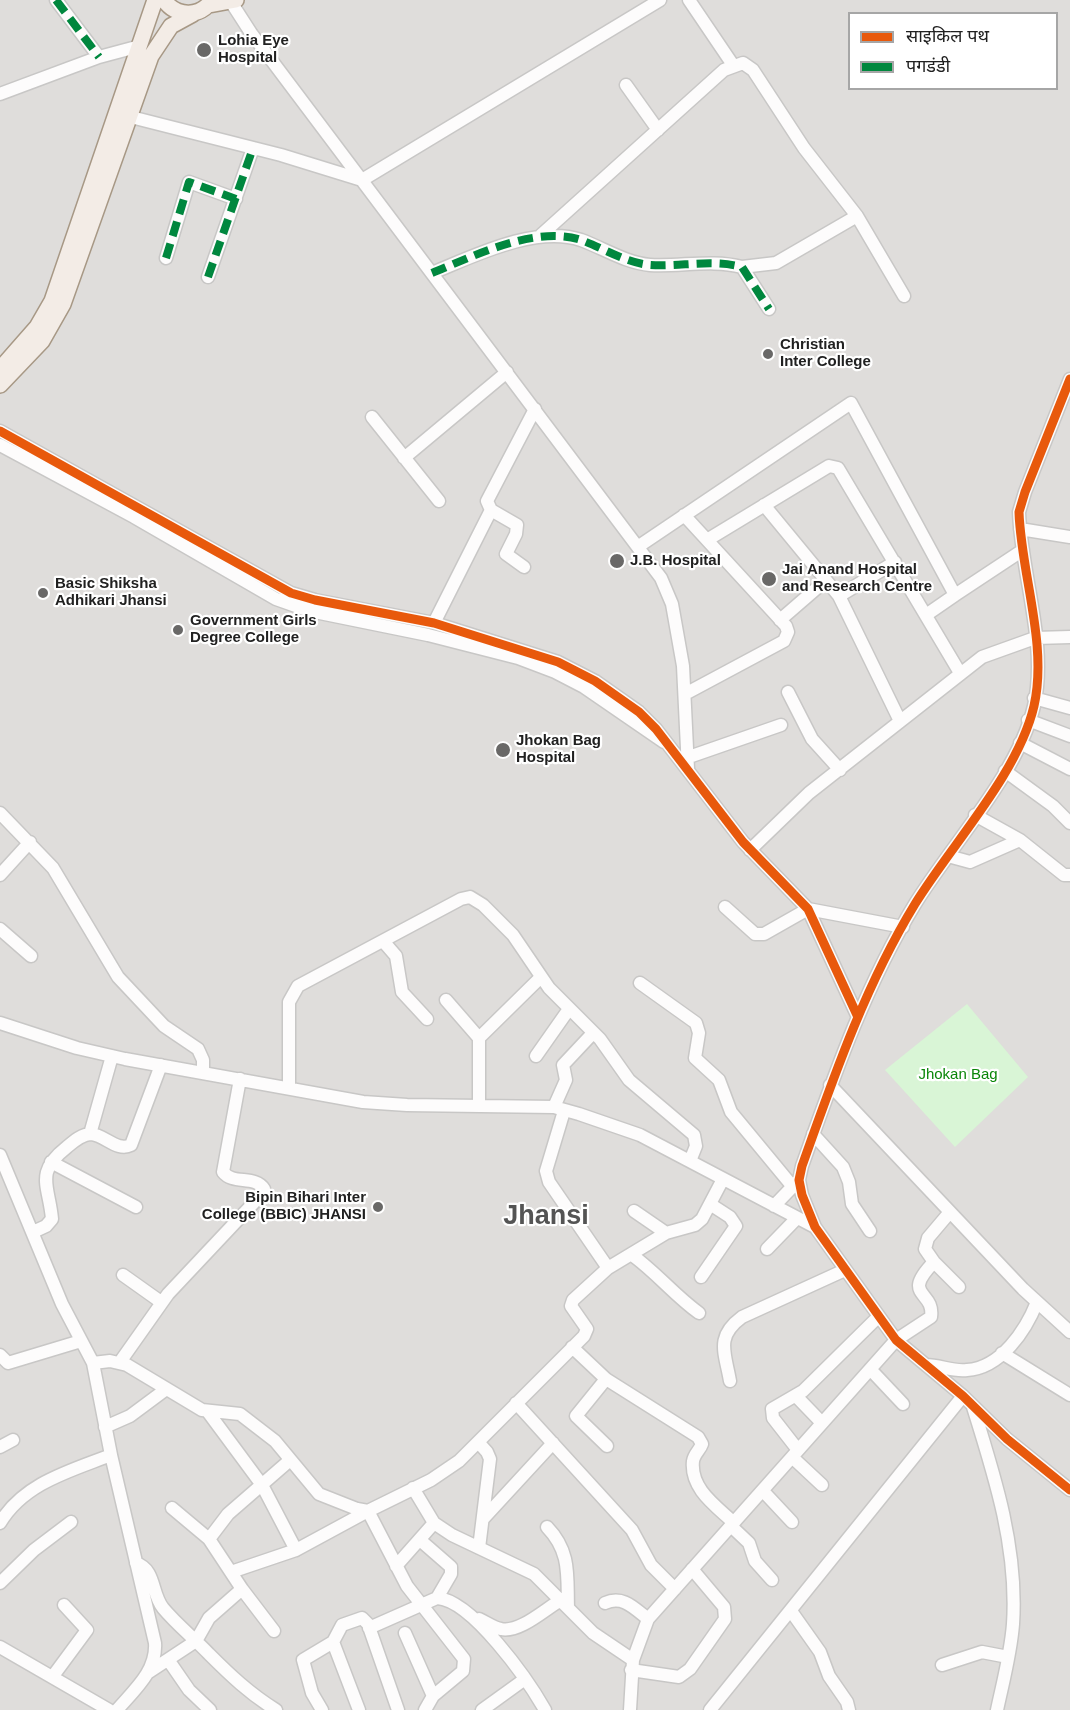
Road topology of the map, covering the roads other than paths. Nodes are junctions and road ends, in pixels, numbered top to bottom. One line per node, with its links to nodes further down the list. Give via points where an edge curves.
1 (56, 0): 10 (street)
2 (155, 0): 9 (main road)
3 (164, 0): 8 (main road, via 175,11)
4 (660, 0): 20 (street)
5 (689, 0): 11 (street)
6 (234, 1): 7 (main road); 20 (street, via 251,33)
7 (211, 3): 8 (main road)
8 (193, 14): 17 (main road, via 171,26 161,39 151,56)
9 (140, 46): 10 (street); 16 (main road)
10 (99, 57): 13 (street)
11 (733, 65): 18 (street); 22 (street, via 743,63 753,70 804,148)
12 (626, 85): 18 (street)
13 (24, 86): 14 (street); 15 (street)
14 (0, 94)
15 (0, 103)
16 (115, 113): 17 (street); 30 (main road, via 52,301 36,327)
17 (130, 117): 19 (street); 33 (main road, via 78,269 55,322)
18 (658, 130): 23 (street)
19 (253, 148): 20 (street); 21 (street)
20 (362, 180): 26 (street)
21 (236, 199): 24 (street, via 189,182); 27 (street)
22 (857, 216): 25 (street, via 776,263); 28 (street)
23 (541, 236): 25 (street, via 580,240 648,265 728,263); 26 (street, via 478,254)
24 (166, 258)
25 (742, 267): 29 (street)
26 (432, 273): 31 (street)
27 (208, 277)
28 (904, 296)
29 (769, 309)
30 (0, 369)
31 (507, 372): 35 (street); 39 (street)
32 (1070, 379): 34 (street)
33 (0, 385)
34 (1065, 407): 44 (street, via 1024,492)
35 (534, 409): 42 (street, via 487,496); 47 (street)
36 (372, 417): 39 (street)
37 (0, 431): 56 (street, via 291,593)
38 (0, 445): 69 (street, via 276,599 310,611 428,635 536,665 584,687)
39 (405, 458): 40 (street)
40 (439, 501)
41 (764, 505): 46 (street); 49 (street, via 834,466 842,472); 51 (street)
42 (491, 510): 50 (street, via 517,525 506,554); 56 (street)
43 (684, 515): 46 (street); 47 (street); 52 (street, via 851,403)
44 (1020, 530): 45 (street); 48 (street)
45 (1070, 537)
46 (707, 540): 55 (street)
47 (639, 546): 61 (street, via 661,578 672,604)
48 (1023, 550): 52 (street); 58 (street)
49 (895, 562): 53 (street); 54 (street)
50 (524, 567)
51 (825, 581): 53 (street); 55 (street)
52 (955, 595): 54 (street)
53 (839, 596): 65 (street)
54 (926, 615): 59 (street)
55 (780, 620): 61 (street, via 788,632 784,641)
56 (434, 623): 69 (street, via 547,658 576,671 639,712)
57 (1070, 637): 58 (street)
58 (1035, 638): 59 (street, via 998,650); 62 (street)
59 (960, 673): 65 (street)
60 (788, 692): 72 (street, via 812,739)
61 (685, 694): 70 (street)
62 (1034, 698): 63 (street); 64 (street)
63 (1070, 708)
64 (1028, 720): 67 (street); 68 (street)
65 (900, 721): 72 (street)
66 (782, 725): 70 (street)
67 (1070, 736)
68 (1020, 743): 71 (street); 73 (street)
69 (667, 744): 70 (street)
70 (687, 765): 79 (street)
71 (1070, 769)
72 (840, 770): 79 (street, via 809,793)
73 (1005, 771): 75 (street); 76 (street)
74 (0, 813): 78 (street)
75 (975, 815): 77 (street); 80 (street)
76 (1070, 823)
77 (1020, 840): 80 (street, via 970,862); 82 (street, via 1064,875)
78 (30, 842): 81 (street); 101 (street, via 58,875 118,977 159,1022 198,1049)
79 (750, 850): 84 (street)
80 (948, 855): 85 (street)
81 (0, 875)
82 (1070, 875)
83 (725, 908): 84 (street, via 755,934 764,934)
84 (808, 909): 85 (street); 93 (street)
85 (903, 927): 93 (street)
86 (0, 929): 88 (street)
87 (383, 941): 89 (street, via 470,897 513,935); 94 (street, via 396,956 402,992); 104 (street, via 298,986 292,994)
88 (31, 956)
89 (541, 977): 92 (street); 97 (street)
90 (640, 983): 113 (street, via 696,1023 699,1033 695,1058 719,1080 731,1112)
91 (446, 1000): 97 (street)
92 (569, 1009): 96 (street); 99 (street)
93 (857, 1015): 103 (street)
94 (427, 1019)
95 (0, 1023): 98 (street)
96 (593, 1032): 106 (street, via 562,1065 566,1080); 110 (street, via 638,1089 694,1135 696,1146)
97 (479, 1038): 105 (street)
98 (112, 1056): 100 (street); 107 (street)
99 (536, 1056)
100 (161, 1065): 101 (street); 107 (street, via 131,1145 120,1147)
101 (203, 1073): 102 (street)
102 (240, 1079): 104 (street); 132 (street, via 223,1172 230,1178 258,1183 263,1193)
103 (830, 1085): 108 (street); 118 (street)
104 (289, 1088): 105 (street, via 363,1102)
105 (479, 1106): 106 (street)
106 (559, 1109): 110 (street, via 640,1134); 127 (street, via 546,1171 549,1182)
107 (90, 1134): 111 (street, via 80,1137)
108 (813, 1134): 113 (street); 121 (street, via 843,1167 855,1211)
109 (0, 1155): 122 (street)
110 (690, 1161): 112 (street)
111 (51, 1162): 116 (street); 122 (street, via 44,1184 52,1219)
112 (723, 1179): 114 (street); 115 (street)
113 (796, 1183): 115 (street); 120 (street)
114 (710, 1204): 123 (street, via 695,1225); 130 (street, via 730,1216 736,1226)
115 (774, 1206): 119 (street)
116 (136, 1207)
117 (634, 1211): 123 (street)
118 (950, 1212): 126 (street, via 926,1243 927,1255); 133 (street)
119 (797, 1218): 120 (street); 124 (street)
120 (815, 1227): 128 (street)
121 (870, 1231)
122 (33, 1232): 138 (street)
123 (666, 1233): 125 (street)
124 (767, 1249)
125 (632, 1255): 127 (street); 134 (street)
126 (934, 1262): 131 (street); 137 (street, via 918,1282 931,1317)
127 (608, 1268): 139 (street, via 573,1300 572,1311 587,1329)
128 (845, 1270): 135 (street); 147 (street, via 741,1317 732,1325 723,1340)
129 (123, 1275): 132 (street)
130 (701, 1277)
131 (959, 1287)
132 (161, 1302): 142 (street)
133 (1037, 1302): 136 (street); 140 (street, via 1023,1331)
134 (699, 1313)
135 (878, 1317): 137 (street); 150 (street)
136 (1070, 1332)
137 (896, 1340): 144 (street); 145 (street)
138 (81, 1341): 141 (street, via 12,1362 4,1362); 143 (street)
139 (572, 1347): 146 (street); 152 (street)
140 (1002, 1353): 144 (street, via 969,1370); 149 (street)
141 (0, 1355)
142 (120, 1362): 143 (street); 148 (street)
143 (93, 1363): 157 (street)
144 (926, 1365): 151 (street)
145 (870, 1369): 153 (street); 156 (street)
146 (606, 1379): 161 (street, via 576,1416); 178 (street, via 698,1437 702,1444 693,1468 700,1490)
147 (730, 1381)
148 (165, 1390): 155 (street); 157 (street, via 130,1416)
149 (1070, 1395)
150 (796, 1396): 156 (street); 163 (street, via 775,1407 771,1414)
151 (963, 1396): 154 (street); 197 (street)
152 (516, 1403): 159 (street); 160 (street)
153 (903, 1404)
154 (973, 1406): 169 (street); 206 (street, via 999,1491 1010,1551 1013,1622)
155 (208, 1412): 165 (street, via 230,1412 249,1419 275,1441); 166 (street)
156 (822, 1424): 163 (street)
157 (105, 1427): 164 (street)
158 (13, 1440): 162 (street)
159 (478, 1442): 168 (street, via 442,1474); 173 (street, via 490,1459)
160 (553, 1443): 173 (street); 190 (street, via 632,1530 651,1565)
161 (607, 1446)
162 (0, 1447)
163 (795, 1454): 167 (street); 170 (street)
164 (111, 1455): 176 (street, via 27,1492); 184 (street)
165 (289, 1461): 166 (street); 172 (street, via 319,1494)
166 (262, 1485): 180 (street, via 228,1514); 183 (street)
167 (822, 1485)
168 (413, 1488): 172 (street); 177 (street)
169 (1070, 1490)
170 (763, 1491): 175 (street); 178 (street)
171 (172, 1508): 180 (street)
172 (368, 1511): 183 (street); 185 (street)
173 (483, 1520): 182 (street)
174 (71, 1522): 189 (street)
175 (792, 1522)
176 (0, 1523)
177 (434, 1523): 181 (street); 182 (street)
178 (732, 1525): 186 (street); 188 (street)
179 (547, 1527): 194 (street, via 559,1539 566,1556)
180 (209, 1539): 187 (street)
181 (420, 1540): 185 (street); 192 (street, via 451,1567)
182 (479, 1548): 194 (street, via 534,1574)
183 (296, 1550): 187 (street)
184 (136, 1563): 203 (street, via 150,1573 159,1602); 210 (street, via 155,1643 156,1654)
185 (396, 1566): 196 (street)
186 (692, 1569): 190 (street); 208 (street, via 724,1607 725,1619 690,1668 679,1677)
187 (231, 1572): 191 (street)
188 (772, 1580)
189 (0, 1583)
190 (675, 1588): 199 (street)
191 (242, 1589): 201 (street); 203 (street, via 210,1618)
192 (437, 1598): 196 (street); 198 (street, via 456,1604)
193 (605, 1603): 199 (street, via 614,1599 624,1601)
194 (564, 1604): 198 (street, via 508,1629); 208 (street)
195 (64, 1605): 211 (street, via 87,1630)
196 (421, 1606): 200 (street); 213 (street, via 465,1665)
197 (791, 1611): 226 (street); 227 (street, via 820,1652)
198 (474, 1617): 212 (street)
199 (648, 1619): 208 (street)
200 (369, 1628): 204 (street, via 362,1618 345,1623); 221 (street)
201 (274, 1631)
202 (405, 1633): 213 (street)
203 (196, 1641): 207 (street); 218 (street, via 233,1679)
204 (333, 1642): 219 (street, via 303,1660 312,1693); 220 (street)
205 (0, 1647): 211 (street)
206 (1008, 1657): 209 (street, via 982,1652); 228 (street)
207 (169, 1661): 210 (street); 217 (street, via 189,1690)
208 (632, 1665): 225 (street)
209 (942, 1665)
210 (149, 1672): 216 (street)
211 (53, 1676): 215 (street)
212 (525, 1679): 214 (street); 224 (street)
213 (433, 1696): 222 (street)
214 (499, 1705): 223 (street)
215 (109, 1710)
216 (117, 1710)
217 (210, 1710)
218 (276, 1710)
219 (322, 1710)
220 (359, 1710)
221 (398, 1710)
222 (425, 1710)
223 (482, 1710)
224 (545, 1710)
225 (630, 1710)
226 (710, 1710)
227 (849, 1710)
228 (998, 1710)

